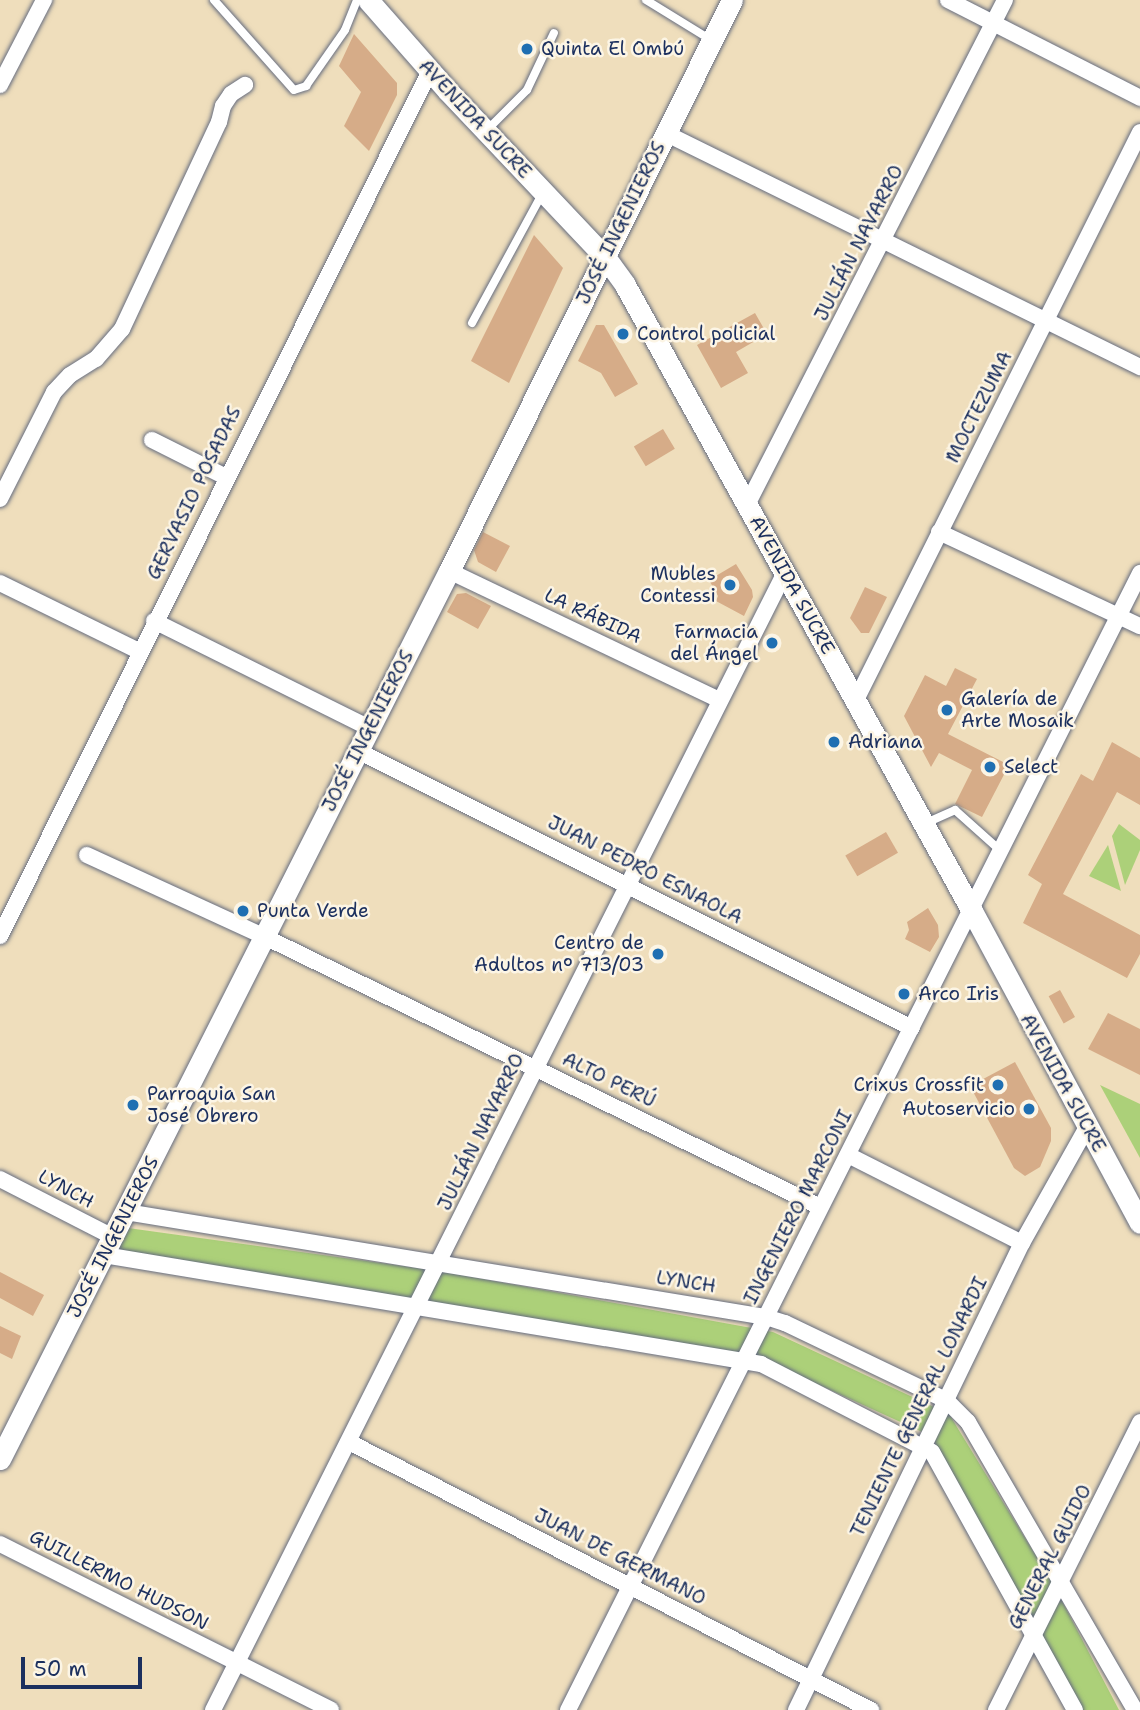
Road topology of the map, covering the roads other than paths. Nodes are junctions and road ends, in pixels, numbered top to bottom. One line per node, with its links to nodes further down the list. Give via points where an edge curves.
1 (44, 0): 12 (street)
2 (214, 0): 7 (lane, via 294,90 306,86)
3 (646, 0): 10 (lane)
4 (732, 0): 10 (street, JOSÉ INGENIEROS)
5 (948, 0): 8 (street)
6 (1005, 0): 8 (street, JULIÁN NAVARRO)
7 (367, 1): 11 (street, AVENIDA SUCRE)
8 (994, 23): 14 (street); 19 (street, JULIÁN NAVARRO)
9 (554, 33): 15 (lane, via 527,90)
10 (711, 40): 17 (street, JOSÉ INGENIEROS)
11 (430, 71): 15 (street, AVENIDA SUCRE); 25 (street, GERVASIO POSADAS)
12 (0, 85)
13 (245, 85): 26 (street, via 223,106 122,329 96,359 54,392)
14 (1140, 98)
15 (486, 131): 18 (street, AVENIDA SUCRE)
16 (1140, 132): 21 (street, MOCTEZUMA)
17 (665, 133): 19 (street); 20 (street, JOSÉ INGENIEROS)
18 (543, 192): 20 (street, AVENIDA SUCRE); 22 (lane)
19 (885, 240): 21 (street); 27 (street, JULIÁN NAVARRO)
20 (605, 257): 27 (street, AVENIDA SUCRE); 29 (street, JOSÉ INGENIEROS)
21 (1048, 320): 23 (street); 28 (street, MOCTEZUMA)
22 (472, 323)
23 (1140, 367)
24 (152, 440): 25 (street)
25 (226, 477): 34 (street, GERVASIO POSADAS)
26 (0, 499)
27 (747, 505): 30 (street, AVENIDA SUCRE)
28 (939, 531): 33 (street); 38 (street, MOCTEZUMA)
29 (449, 571): 37 (street, LA RÁBIDA); 39 (street, JOSÉ INGENIEROS)
30 (785, 572): 37 (street, JULIÁN NAVARRO); 38 (street, AVENIDA SUCRE)
31 (1140, 573): 33 (street, INGENIERO MARCONI)
32 (0, 583): 36 (street)
33 (1119, 615): 35 (street); 42 (street, INGENIERO MARCONI)
34 (154, 621): 36 (street, GERVASIO POSADAS); 39 (street)
35 (1140, 626)
36 (139, 652): 46 (street, GERVASIO POSADAS)
37 (720, 699): 44 (street, JULIÁN NAVARRO)
38 (856, 700): 41 (street, AVENIDA SUCRE)
39 (370, 728): 40 (street, JOSÉ INGENIEROS)
40 (358, 751): 44 (street, JUAN PEDRO ESNAOLA); 47 (street, JOSÉ INGENIEROS)
41 (924, 823): 42 (lane, via 955,810); 45 (street, AVENIDA SUCRE)
42 (1002, 852): 45 (street, INGENIERO MARCONI)
43 (88, 855): 47 (street, ALTO PERÚ)
44 (628, 885): 48 (street, JUAN PEDRO ESNAOLA); 49 (street, JULIÁN NAVARRO)
45 (972, 911): 48 (street, INGENIERO MARCONI); 50 (street, AVENIDA SUCRE)
46 (0, 936)
47 (265, 937): 49 (street, ALTO PERÚ); 54 (street, JOSÉ INGENIEROS)
48 (912, 1028): 51 (street, INGENIERO MARCONI)
49 (537, 1068): 53 (street, ALTO PERÚ); 58 (street, JULIÁN NAVARRO)
50 (1087, 1127): 55 (street, AVENIDA SUCRE); 56 (street, TENIENTE GENERAL LONARDI)
51 (848, 1155): 53 (street, INGENIERO MARCONI); 56 (street)
52 (0, 1179): 57 (street, LYNCH)
53 (820, 1208): 60 (street, INGENIERO MARCONI)
54 (126, 1212): 57 (street, JOSÉ INGENIEROS); 58 (street, LYNCH)
55 (1140, 1223)
56 (1022, 1243): 62 (street, TENIENTE GENERAL LONARDI)
57 (108, 1246): 59 (street, LYNCH); 66 (street, JOSÉ INGENIEROS)
58 (440, 1263): 59 (street, JULIÁN NAVARRO); 60 (street, LYNCH)
59 (418, 1306): 61 (street, LYNCH); 64 (street, JULIÁN NAVARRO)
60 (766, 1317): 61 (street, INGENIERO MARCONI); 62 (street, LYNCH)
61 (746, 1360): 65 (street, LYNCH); 69 (street, INGENIERO MARCONI)
62 (946, 1399): 65 (street, TENIENTE GENERAL LONARDI); 68 (street, LYNCH, via 968,1422)
63 (1140, 1422): 68 (street, GENERAL GUIDO)
64 (349, 1442): 69 (street, JUAN DE GERMANO); 71 (street, JULIÁN NAVARRO)
65 (923, 1445): 70 (street, LYNCH, via 939,1461); 72 (street, TENIENTE GENERAL LONARDI)
66 (0, 1459)
67 (0, 1544): 71 (street, GUILLERMO HUDSON)
68 (1063, 1580): 70 (street, GENERAL GUIDO); 80 (street, LYNCH)
69 (630, 1586): 72 (street, JUAN DE GERMANO); 75 (street, INGENIERO MARCONI)
70 (1035, 1633): 78 (street, GENERAL GUIDO); 79 (street, LYNCH)
71 (237, 1663): 73 (street, JULIÁN NAVARRO); 74 (street, GUILLERMO HUDSON)
72 (811, 1679): 76 (street, TENIENTE GENERAL LONARDI); 77 (street, JUAN DE GERMANO)
73 (213, 1710)
74 (331, 1710)
75 (568, 1710)
76 (796, 1710)
77 (871, 1710)
78 (996, 1710)
79 (1075, 1710)
80 (1135, 1710)

